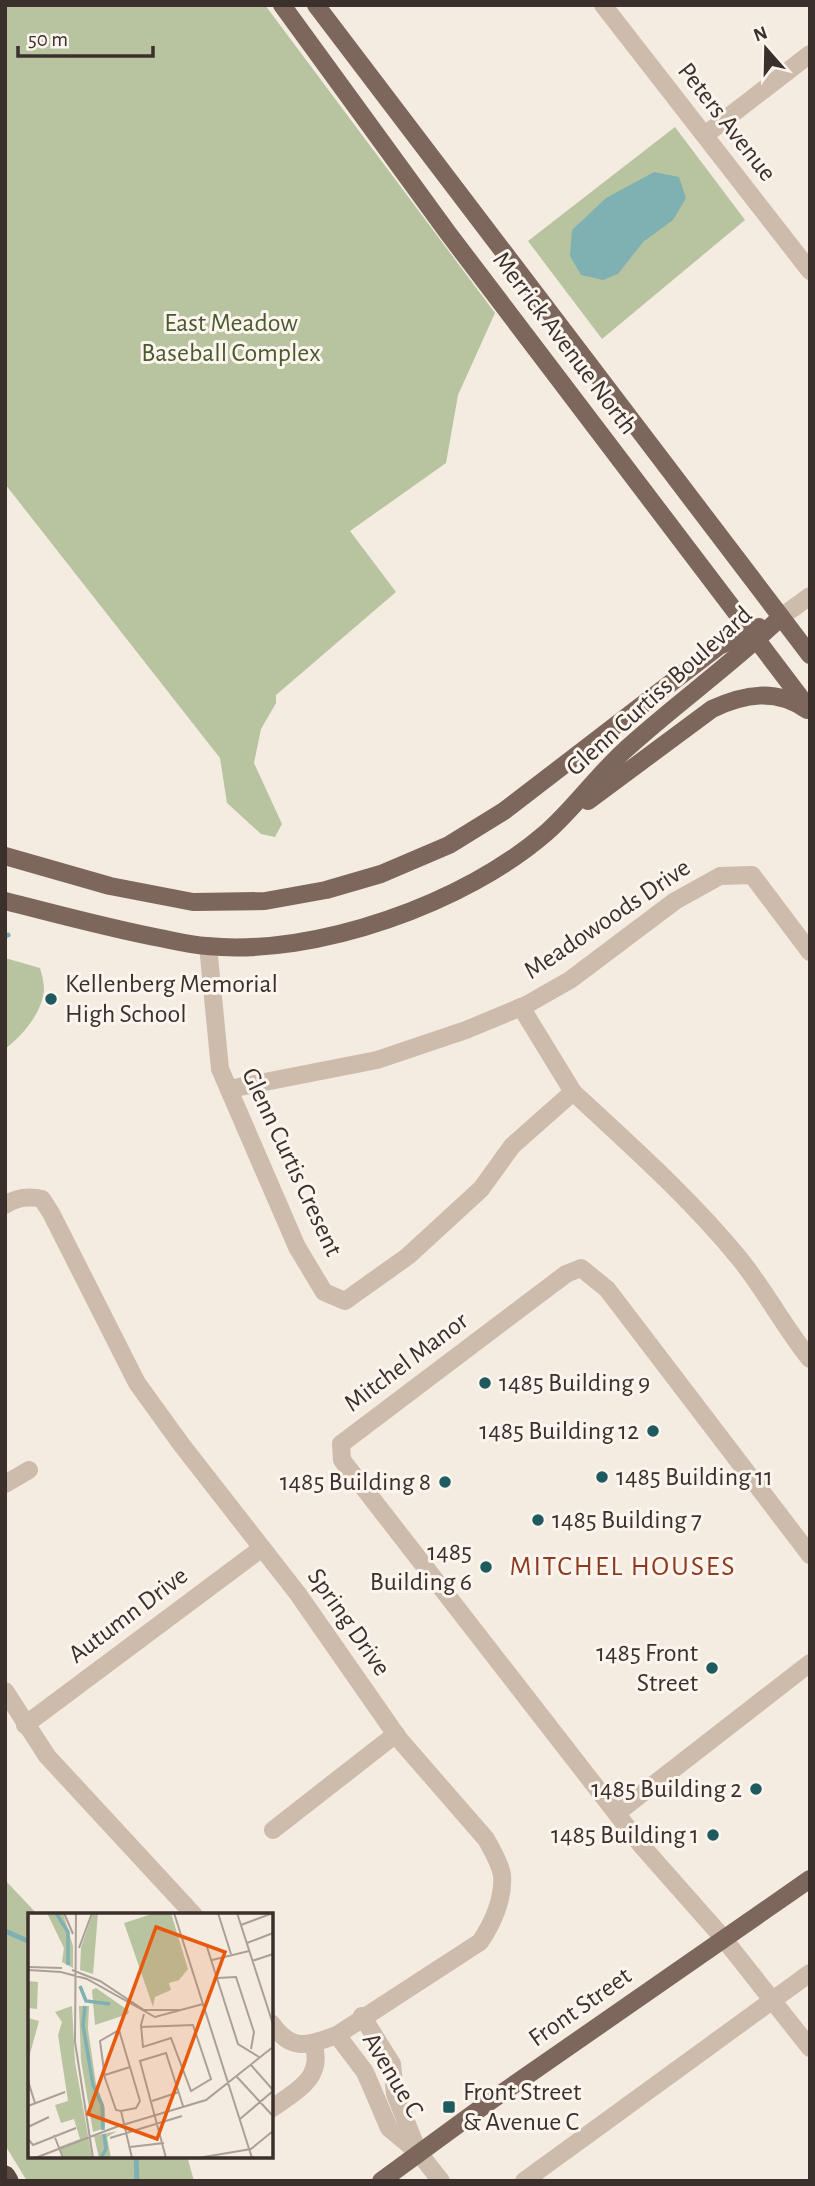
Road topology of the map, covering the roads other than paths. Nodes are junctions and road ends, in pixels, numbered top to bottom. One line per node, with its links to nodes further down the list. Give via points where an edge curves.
1 (282, 5): 9 (main road, Merrick Avenue North)
2 (316, 5): 8 (main road, Merrick Avenue North)
3 (603, 5): 5 (street, Peters Avenue)
4 (810, 54): 5 (street)
5 (705, 135): 6 (street, Peters Avenue)
6 (810, 271)
7 (810, 596): 8 (street)
8 (781, 617): 9 (main road, Glenn Curtiss Boulevard); 10 (main road, Merrick Avenue North)
9 (754, 635): 11 (main road, Merrick Avenue North); 12 (main road, Glenn Curtiss Boulevard, via 623,752); 13 (main road, Glenn Curtiss Boulevard, via 719,646 504,811 449,845 381,874 265,901 193,902 110,886)
10 (810, 655)
11 (810, 711): 12 (main road, via 782,698 757,694 712,709)
12 (546, 832): 15 (main road, Glenn Curtiss Boulevard, via 479,881 407,912 338,935 265,946)
13 (5, 856)
14 (5, 901): 15 (main road, Glenn Curtiss Boulevard, via 102,927)
15 (208, 947): 18 (street, Glenn Curtis Cresent, via 219,1069)
16 (810, 952): 17 (street, Meadowoods Drive, via 752,875 720,876 675,901 570,981)
17 (520, 1007): 18 (street, Meadowoods Drive, via 377,1060); 19 (street, Meadowoods Drive)
18 (229, 1089): 19 (street, Glenn Curtis Cresent, via 298,1247 324,1292 345,1301 408,1256 481,1189 512,1146)
19 (573, 1092): 21 (street, Meadowoods Drive, via 711,1226 741,1260)
20 (5, 1205): 24 (street, Spring Drive, via 31,1196 42,1199 137,1383)
21 (810, 1359)
22 (29, 1470): 23 (street)
23 (5, 1484)
24 (262, 1548): 28 (street, Autumn Drive); 29 (street, Spring Drive)
25 (810, 1555): 30 (street, Mitchel Manor, via 607,1289 581,1268 566,1274 341,1444 342,1460)
26 (810, 1663): 30 (street)
27 (5, 1691): 28 (street)
28 (25, 1725): 33 (street, via 47,1756)
29 (396, 1734): 31 (street); 37 (street, Spring Drive, via 486,1839 502,1875 498,1907 480,1942)
30 (617, 1813): 34 (street, Mitchel Manor)
31 (273, 1830)
32 (810, 1879): 34 (main road, Front Street)
33 (192, 1913)
34 (724, 1939): 36 (street, Mitchel Manor); 43 (main road, Front Street)
35 (810, 1973): 36 (street)
36 (772, 2000): 41 (street, Mitchel Manor); 48 (street)
37 (362, 2017): 39 (street, Spring Drive); 43 (street, Avenue C, via 392,2064 395,2094)
38 (273, 2026): 40 (street, via 295,2045)
39 (337, 2035): 40 (street, Spring Drive); 43 (street, Avenue C, via 365,2072 389,2129)
40 (313, 2043): 42 (street, via 317,2055 312,2077)
41 (810, 2048)
42 (273, 2107)
43 (419, 2153): 46 (main road, Front Street); 47 (street)
44 (5, 2176): 45 (highway)
45 (8, 2181)
46 (381, 2181)
47 (441, 2181)
48 (524, 2181)

